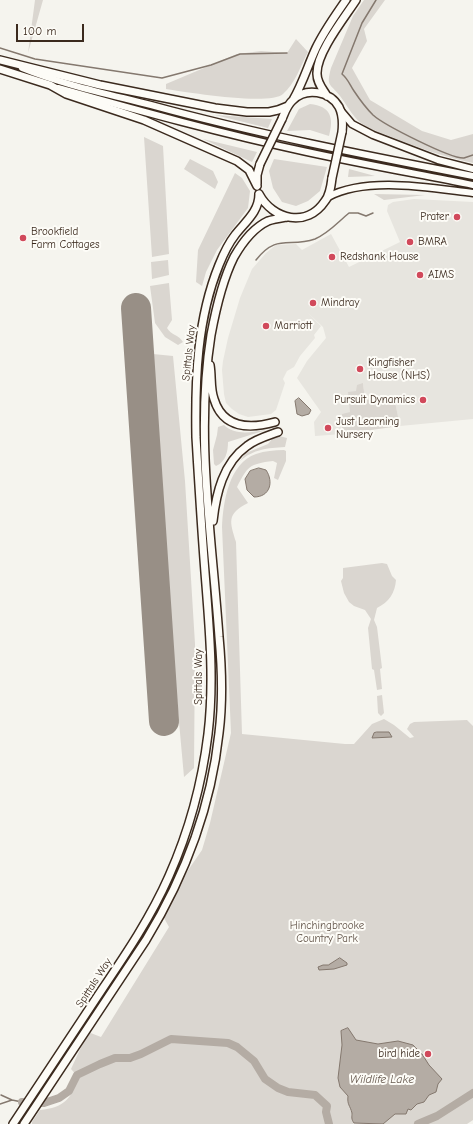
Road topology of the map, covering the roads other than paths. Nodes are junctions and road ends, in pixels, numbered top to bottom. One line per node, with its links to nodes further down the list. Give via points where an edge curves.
1 (346, 0): 8 (highway, via 317,47 304,81)
2 (356, 0): 7 (highway, via 324,50 318,66 318,80)
3 (0, 60): 4 (highway)
4 (14, 64): 9 (highway, via 100,85 215,108 269,112); 12 (main road, via 58,80 216,123)
5 (0, 68): 6 (highway)
6 (50, 85): 13 (main road, via 245,138); 14 (highway, via 66,94 165,129 237,161 249,170)
7 (328, 96): 8 (highway, via 307,93); 10 (highway)
8 (293, 100): 9 (highway)
9 (288, 106): 14 (highway, bridge, via 260,164)
10 (339, 108): 11 (main road, via 352,124 373,135 438,160); 17 (highway, bridge, via 342,132)
11 (473, 169)
12 (473, 176)
13 (473, 185)
14 (257, 186): 16 (highway)
15 (473, 193): 17 (main road, via 375,186 349,188)
16 (259, 194): 18 (highway, via 271,209); 23 (highway, Spittals Way, via 254,211 227,248 219,265 207,304 198,351 196,437 210,638 211,696 198,793 178,855 150,915)
17 (328, 197): 18 (highway, via 321,207 311,214 299,218)
18 (287, 217): 19 (highway, Spittals Way, via 261,225 250,234 239,249 227,272 220,294)
19 (209, 351): 20 (highway, via 213,395 224,416 244,426 261,426); 22 (highway, Spittals Way, via 204,406)
20 (275, 422)
21 (278, 432): 22 (highway, via 245,447 230,463 218,492)
22 (210, 542): 24 (highway, Spittals Way, via 222,667 215,766 203,815 188,859 159,918)
23 (14, 1123)
24 (24, 1124)

